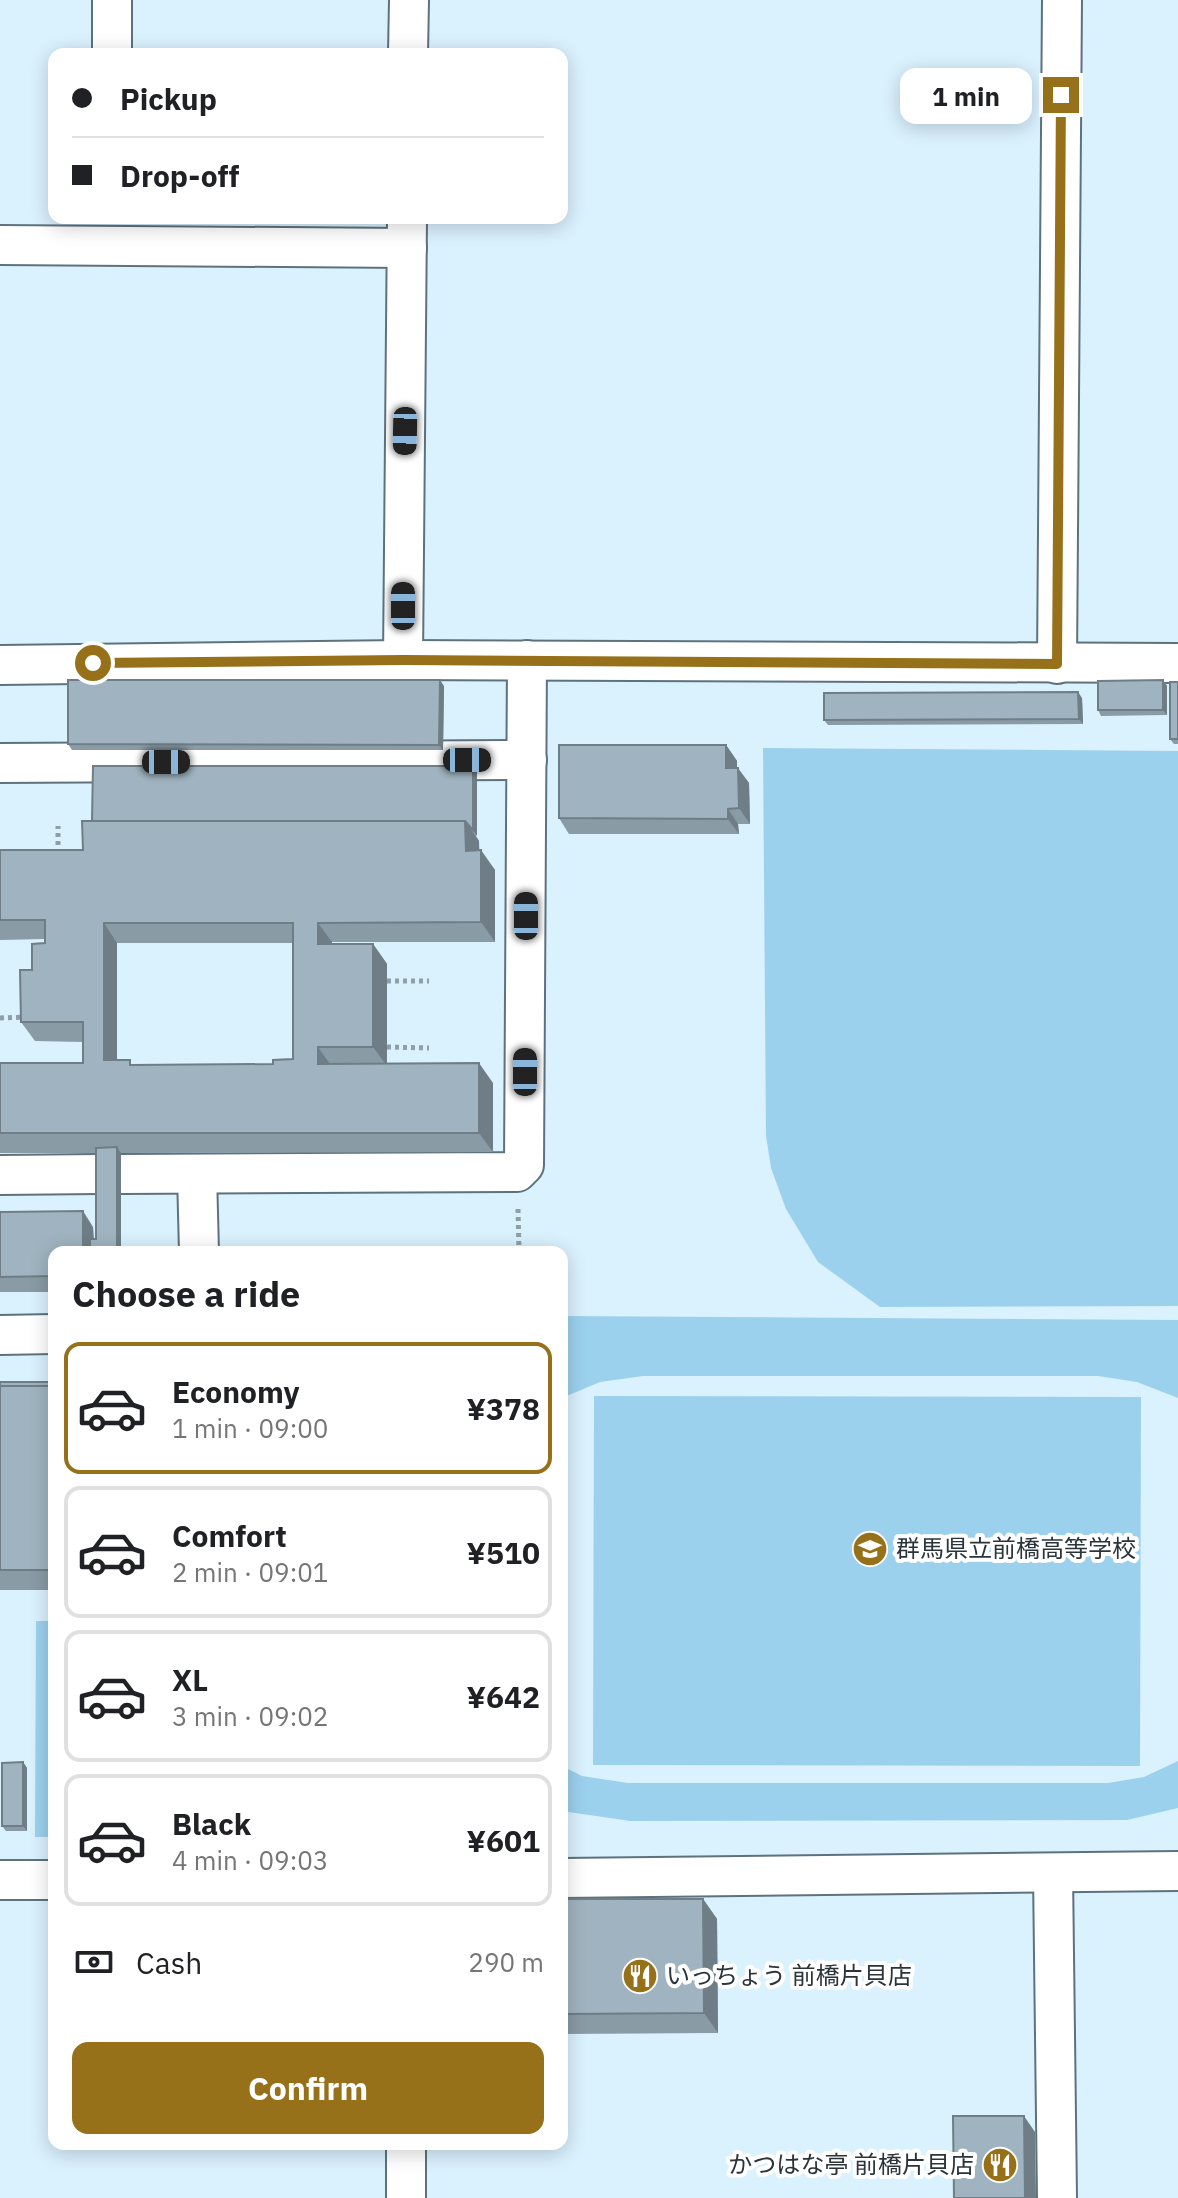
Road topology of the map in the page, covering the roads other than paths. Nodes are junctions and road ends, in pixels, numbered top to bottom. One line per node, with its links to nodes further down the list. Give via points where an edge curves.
1 (112, 0): 4 (street)
2 (409, 0): 5 (street)
3 (1062, 0): 12 (street)
4 (112, 48)
5 (408, 48)
6 (111, 232): 7 (street); 8 (street)
7 (407, 233): 9 (street)
8 (0, 245)
9 (403, 660): 10 (street); 13 (street)
10 (527, 660): 12 (street); 14 (street)
11 (1178, 663): 12 (street)
12 (1057, 664)
13 (0, 665)
14 (527, 760): 15 (street); 16 (street, via 524,1165 517,1172)
15 (0, 763)
16 (197, 1174): 17 (street); 18 (street)
17 (0, 1175)
18 (199, 1246)
19 (48, 1334): 20 (street)
20 (0, 1335)
21 (1178, 1871): 22 (street)
22 (1053, 1873): 23 (street); 28 (street)
23 (568, 1878)
24 (0, 1880): 25 (street)
25 (48, 1880)
26 (406, 2150): 27 (street)
27 (406, 2198)
28 (1057, 2198)

